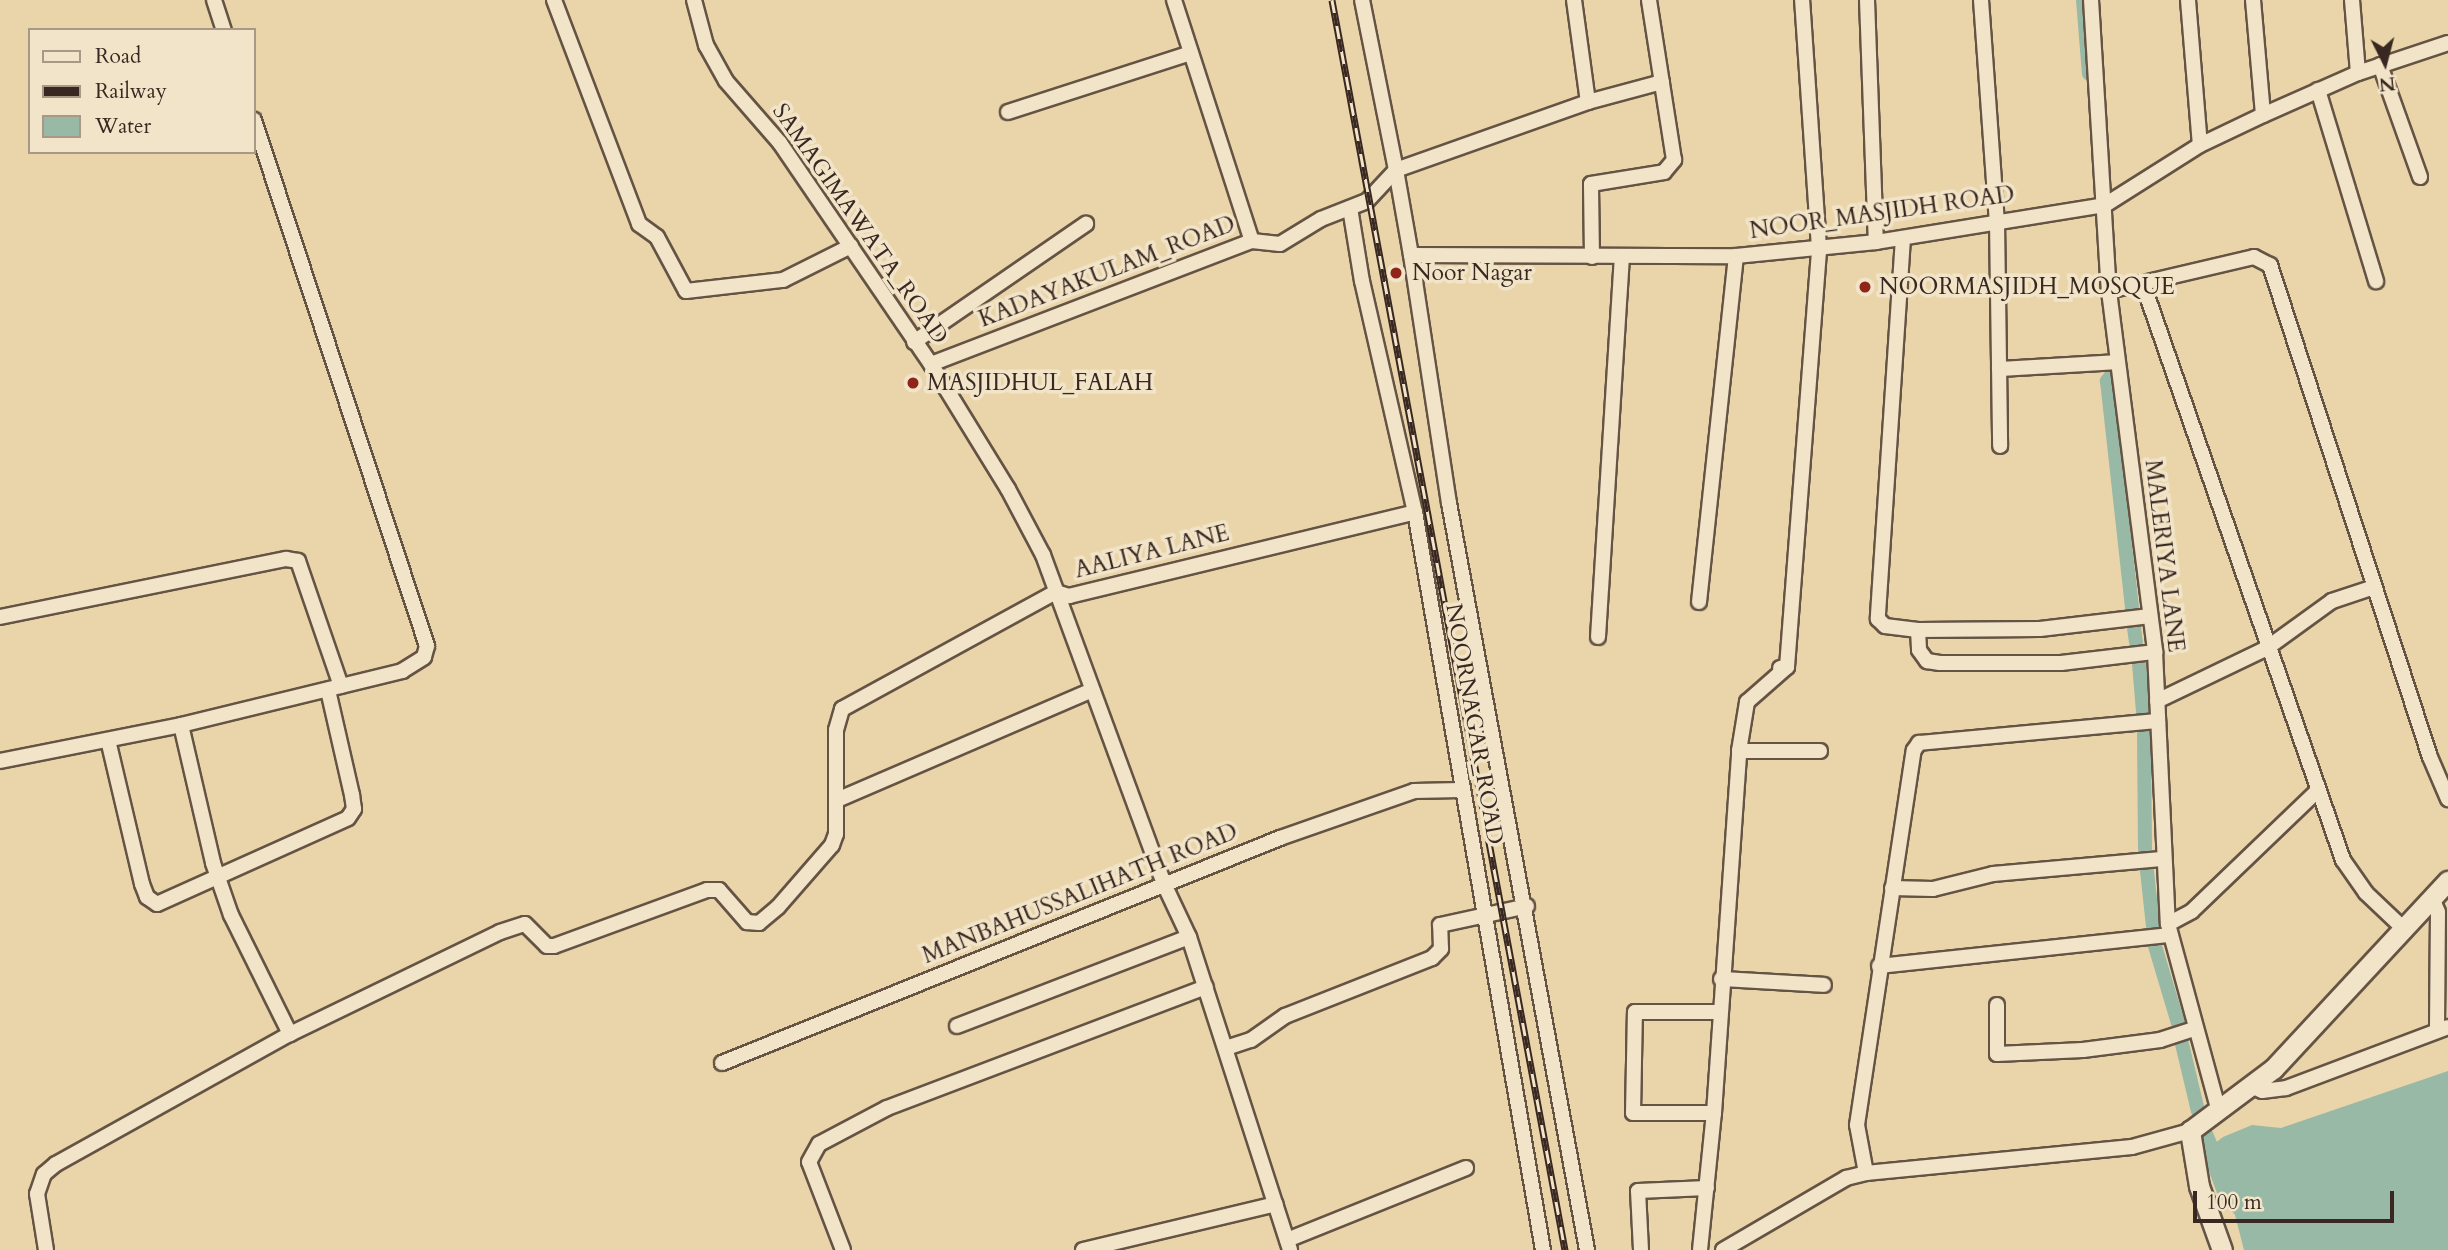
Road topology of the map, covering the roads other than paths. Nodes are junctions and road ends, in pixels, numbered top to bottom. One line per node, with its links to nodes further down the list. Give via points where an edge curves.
1 (214, 0): 15 (street)
2 (554, 0): 36 (street, via 639,224 657,237 687,291 783,280)
3 (694, 0): 36 (street, SAMAGIMAWATA_ROAD, via 706,44 726,81 780,143)
4 (1174, 0): 17 (street)
5 (1362, 0): 27 (street)
6 (1574, 0): 22 (street)
7 (1649, 0): 20 (street)
8 (1802, 0): 37 (street)
9 (1867, 0): 35 (street)
10 (1981, 0): 31 (street)
11 (2091, 0): 29 (street, MALERIYA LANE)
12 (2188, 0): 26 (street)
13 (2253, 0): 24 (street)
14 (2352, 0): 19 (street)
15 (223, 28)
16 (2448, 43): 18 (street)
17 (1191, 52): 23 (street); 34 (street)
18 (2380, 65): 19 (street); 28 (street)
19 (2358, 73): 21 (street)
20 (1662, 82): 22 (street); 40 (street, via 1672,164 1655,174 1591,184)
21 (2318, 90): 24 (street); 42 (street)
22 (1588, 102): 27 (street)
23 (1008, 112)
24 (2263, 115): 26 (street)
25 (256, 126): 60 (street, via 427,646 424,657 402,671)
26 (2200, 145): 29 (street)
27 (1396, 170): 30 (street, KADAYAKULAM_ROAD, via 1373,195); 38 (street)
28 (2420, 177)
29 (2105, 205): 31 (street, NOOR_MASJIDH ROAD); 44 (street, MALERIYA LANE)
30 (1350, 208): 34 (street, KADAYAKULAM_ROAD, via 1280,244); 50 (street, NOORNAGAR_ROAD, via 1362,281)
31 (1997, 221): 33 (street, NOOR_MASJIDH ROAD); 48 (street)
32 (1086, 224): 45 (street)
33 (1903, 238): 35 (street, NOOR_MASJIDH ROAD); 56 (street, via 1878,619 1885,626)
34 (1252, 241): 47 (street, KADAYAKULAM_ROAD)
35 (1876, 242): 37 (street, NOOR_MASJIDH ROAD)
36 (850, 246): 45 (street, SAMAGIMAWATA_ROAD)
37 (1819, 248): 39 (street, NOOR_MASJIDH ROAD); 66 (street, via 1784,668 1746,702)
38 (1411, 255): 40 (street, NOOR_MASJIDH ROAD); 79 (street, via 1448,503)
39 (1736, 256): 41 (street, NOOR_MASJIDH ROAD); 53 (street)
40 (1591, 257): 41 (street, NOOR_MASJIDH ROAD)
41 (1622, 258): 57 (street)
42 (2376, 281)
43 (2143, 284): 44 (street); 51 (street, via 2255,257 2270,265); 58 (street)
44 (2109, 291): 46 (street, MALERIYA LANE)
45 (914, 342): 47 (street, SAMAGIMAWATA_ROAD)
46 (2116, 362): 48 (street); 54 (street, MALERIYA LANE)
47 (931, 364): 52 (street, SAMAGIMAWATA_ROAD, via 1009,489)
48 (1999, 369): 49 (street)
49 (2000, 446)
50 (1415, 512): 52 (street, AALIYA LANE, via 1069,596); 69 (street, NOORNAGAR_ROAD)
51 (2374, 587): 58 (street, via 2332,601); 71 (street)
52 (1056, 592): 61 (street, SAMAGIMAWATA_ROAD); 72 (street, AALIYA LANE, via 842,709 836,730)
53 (1699, 602)
54 (2150, 616): 56 (street, via 2040,629); 59 (street, MALERIYA LANE)
55 (0, 617): 60 (street, via 286,559 298,561)
56 (1918, 630): 59 (street, via 1919,650 1927,661 1940,663 2061,663)
57 (1598, 637)
58 (2267, 648): 62 (street); 70 (street)
59 (2155, 652): 62 (street, MALERIYA LANE)
60 (335, 688): 64 (street); 74 (street, via 354,809 348,818 280,845)
61 (1092, 690): 72 (street); 76 (street, SAMAGIMAWATA_ROAD)
62 (2157, 701): 63 (street, MALERIYA LANE)
63 (2158, 722): 73 (street, MALERIYA LANE); 77 (street, via 1919,743)
64 (181, 725): 65 (street); 74 (street)
65 (108, 740): 68 (street); 74 (street, via 147,897 157,904)
66 (1739, 751): 67 (street); 85 (street)
67 (1820, 751)
68 (0, 761)
69 (1461, 790): 76 (street, MANBAHUSSALIHATH ROAD, via 1414,791 1280,838); 80 (street, NOORNAGAR_ROAD)
70 (2317, 791): 81 (street); 82 (street, via 2343,860 2366,893)
71 (2448, 799)
72 (837, 800): 93 (street, via 832,845 778,908 759,923 747,922 719,890 707,890 554,946 542,942 533,927 512,926)
73 (2161, 859): 77 (street, via 1993,874 1933,889); 81 (street, MALERIYA LANE)
74 (218, 878): 93 (street, via 231,915)
75 (2448, 881): 78 (street)
76 (1166, 886): 83 (street, SAMAGIMAWATA_ROAD); 95 (street, MANBAHUSSALIHATH ROAD)
77 (1892, 888): 84 (street)
78 (2432, 898): 82 (street); 92 (street, via 2438,912)
79 (1527, 906): 80 (street); 109 (street)
80 (1483, 915): 94 (street, via 1440,925 1441,949 1432,958 1285,1016 1251,1040); 108 (street, NOORNAGAR_ROAD)
81 (2169, 929): 84 (street); 91 (street, MALERIYA LANE)
82 (2404, 929): 96 (street, via 2273,1069)
83 (1189, 937): 87 (street, SAMAGIMAWATA_ROAD); 90 (street)
84 (1879, 966): 101 (street, via 1857,1125)
85 (1721, 979): 86 (street); 89 (street)
86 (1824, 985)
87 (1206, 987): 94 (street, SAMAGIMAWATA_ROAD); 106 (street, via 887,1108 819,1144 810,1162)
88 (1997, 1005): 91 (street, via 1997,1054 2083,1050 2160,1040)
89 (1720, 1012): 98 (street); 98 (street, via 1635,1012 1633,1113)
90 (957, 1026)
91 (2194, 1029): 97 (street, MALERIYA LANE)
92 (2442, 1029): 96 (street, via 2286,1087 2262,1091)
93 (290, 1034): 105 (street, via 44,1174 37,1194)
94 (1226, 1048): 103 (street, SAMAGIMAWATA_ROAD)
95 (722, 1063)
96 (2251, 1086): 97 (street)
97 (2218, 1112): 99 (street)
98 (1714, 1113): 102 (street)
99 (2190, 1131): 101 (street, via 2132,1147); 113 (street, via 2199,1186)
100 (1466, 1168): 104 (street)
101 (1866, 1173): 112 (street, via 1846,1178)
102 (1707, 1188): 110 (street, via 1638,1191); 111 (street)
103 (1276, 1204): 104 (street, SAMAGIMAWATA_ROAD); 107 (street)
104 (1288, 1245)
105 (46, 1250)
106 (843, 1250)
107 (1083, 1250)
108 (1543, 1250)
109 (1587, 1250)
110 (1641, 1250)
111 (1700, 1250)
112 (1723, 1250)
113 (2222, 1250)

